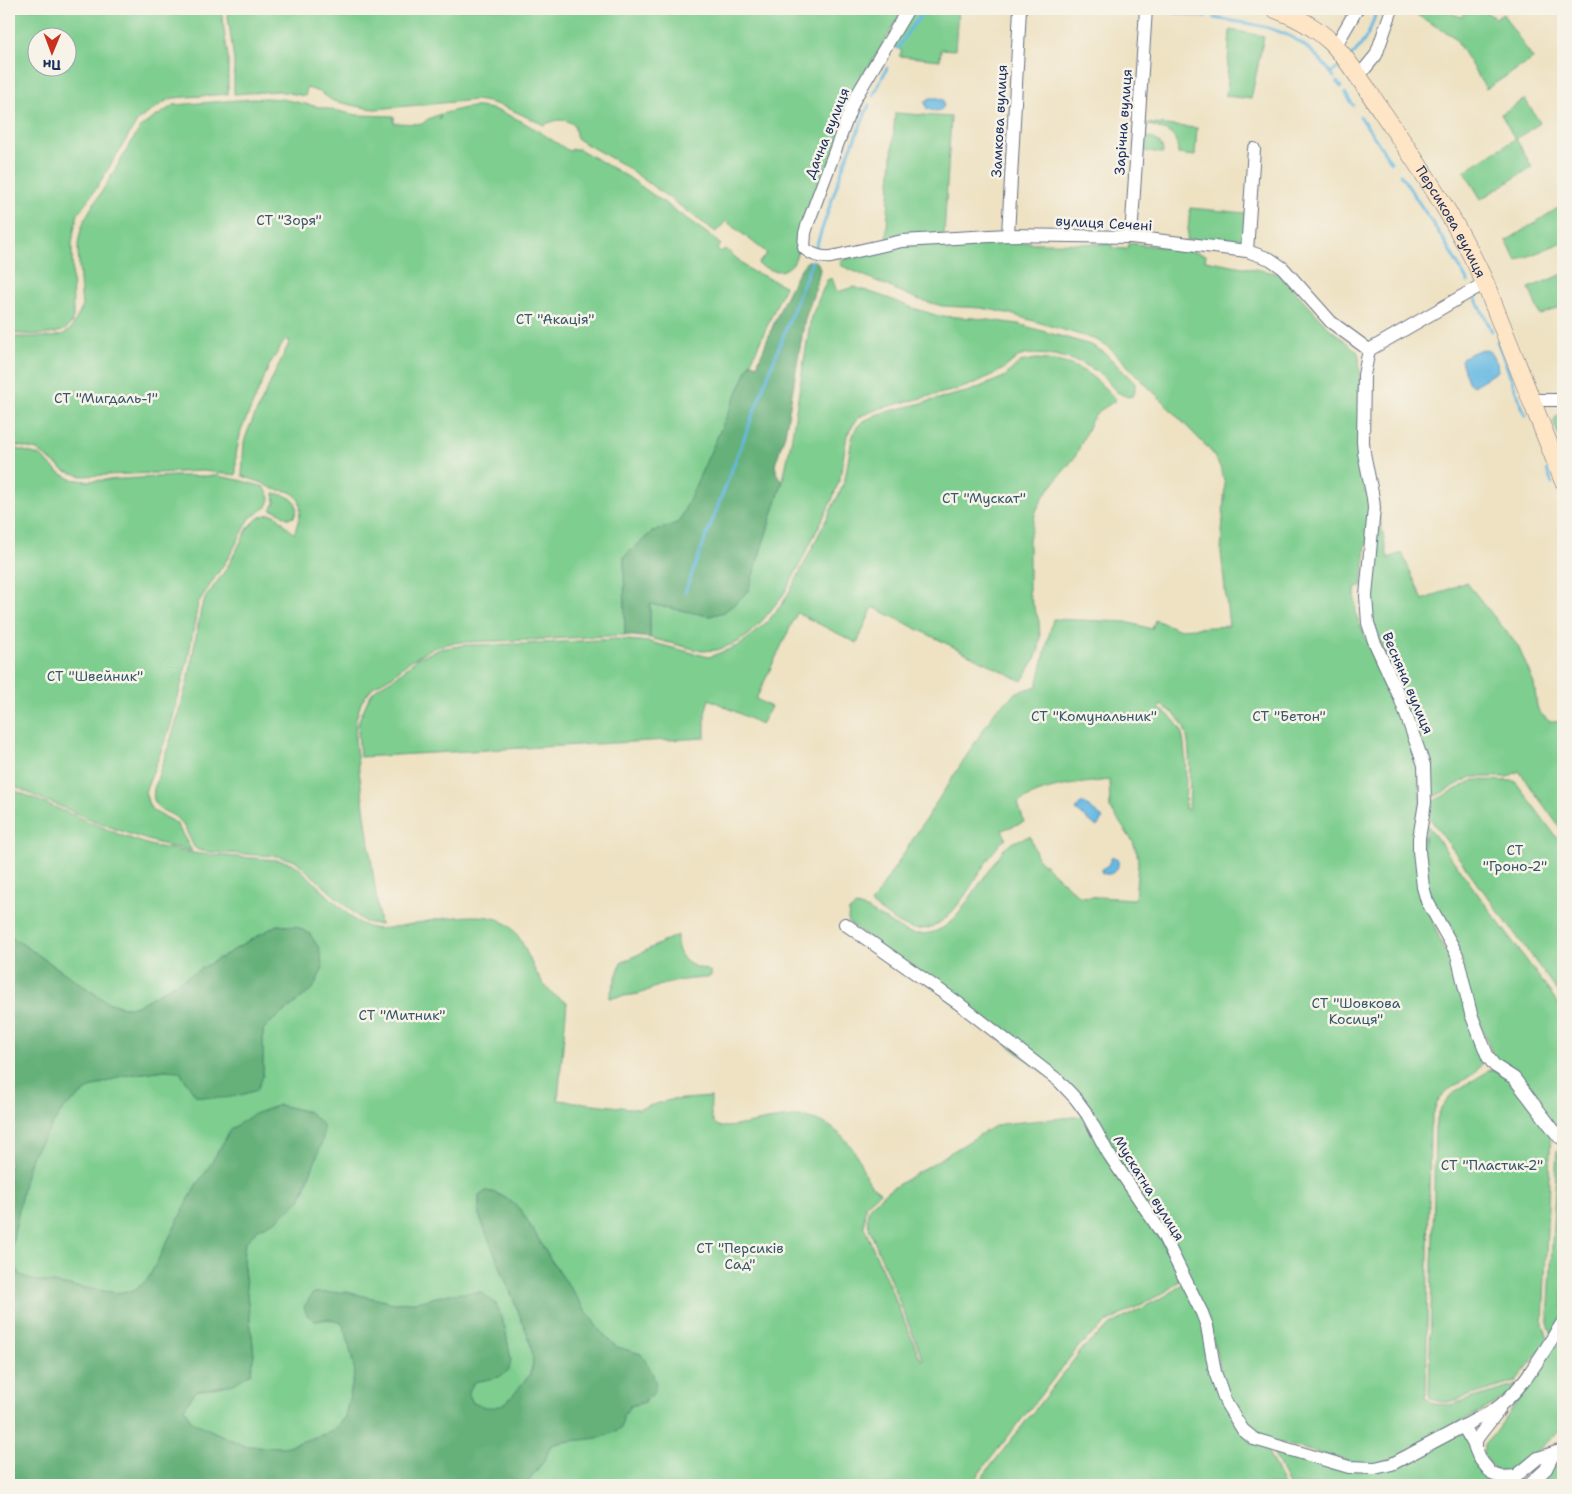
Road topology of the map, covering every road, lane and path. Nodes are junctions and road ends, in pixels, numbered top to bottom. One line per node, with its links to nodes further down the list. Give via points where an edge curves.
1 (908, 9): 12 (street, Дачна вулиця, via 854,100 808,223)
2 (1020, 9): 10 (street, Замкова вулиця)
3 (1146, 9): 11 (street, Зарічна вулиця)
4 (1276, 9): 7 (main road, Персикова вулиця, via 1309,26)
5 (1357, 9): 7 (street)
6 (1392, 9): 8 (street, via 1376,55)
7 (1335, 47): 8 (main road, Персикова вулиця)
8 (1358, 77): 14 (main road, Персикова вулиця, via 1431,184)
9 (1254, 148): 13 (street)
10 (1008, 234): 11 (street, вулиця Сечені); 12 (street, вулиця Сечені, via 902,241 831,257 820,257)
11 (1131, 237): 13 (street, вулиця Сечені)
12 (804, 248)
13 (1247, 251): 15 (street, вулиця Сечені, via 1270,259 1283,268 1332,322)
14 (1485, 283): 15 (street); 16 (main road, Персикова вулиця)
15 (1369, 350): 20 (street, Весняна вулиця, via 1364,375 1363,442 1374,508 1367,588 1368,623 1424,765 1425,804 1419,838 1423,887 1454,947 1471,1014 1488,1057 1514,1078)
16 (1532, 400): 17 (street); 18 (main road, Персикова вулиця)
17 (1563, 400)
18 (1563, 480)
19 (845, 924): 23 (street, Мускатна вулиця, via 958,1003 1054,1077 1076,1098 1163,1235 1204,1319 1215,1372 1226,1403 1249,1436 1349,1466 1375,1468 1392,1464)
20 (1561, 1137)
21 (1563, 1322): 22 (street, Мускатна вулиця, via 1548,1348)
22 (1506, 1401): 23 (street, Мускатна вулиця); 25 (street, via 1478,1437)
23 (1464, 1426): 25 (street)
24 (1559, 1451): 26 (street, via 1538,1458); 29 (street)
25 (1476, 1453): 27 (street)
26 (1517, 1476): 27 (street, via 1501,1476); 28 (street)
27 (1493, 1480)
28 (1503, 1485)
29 (1529, 1485)

